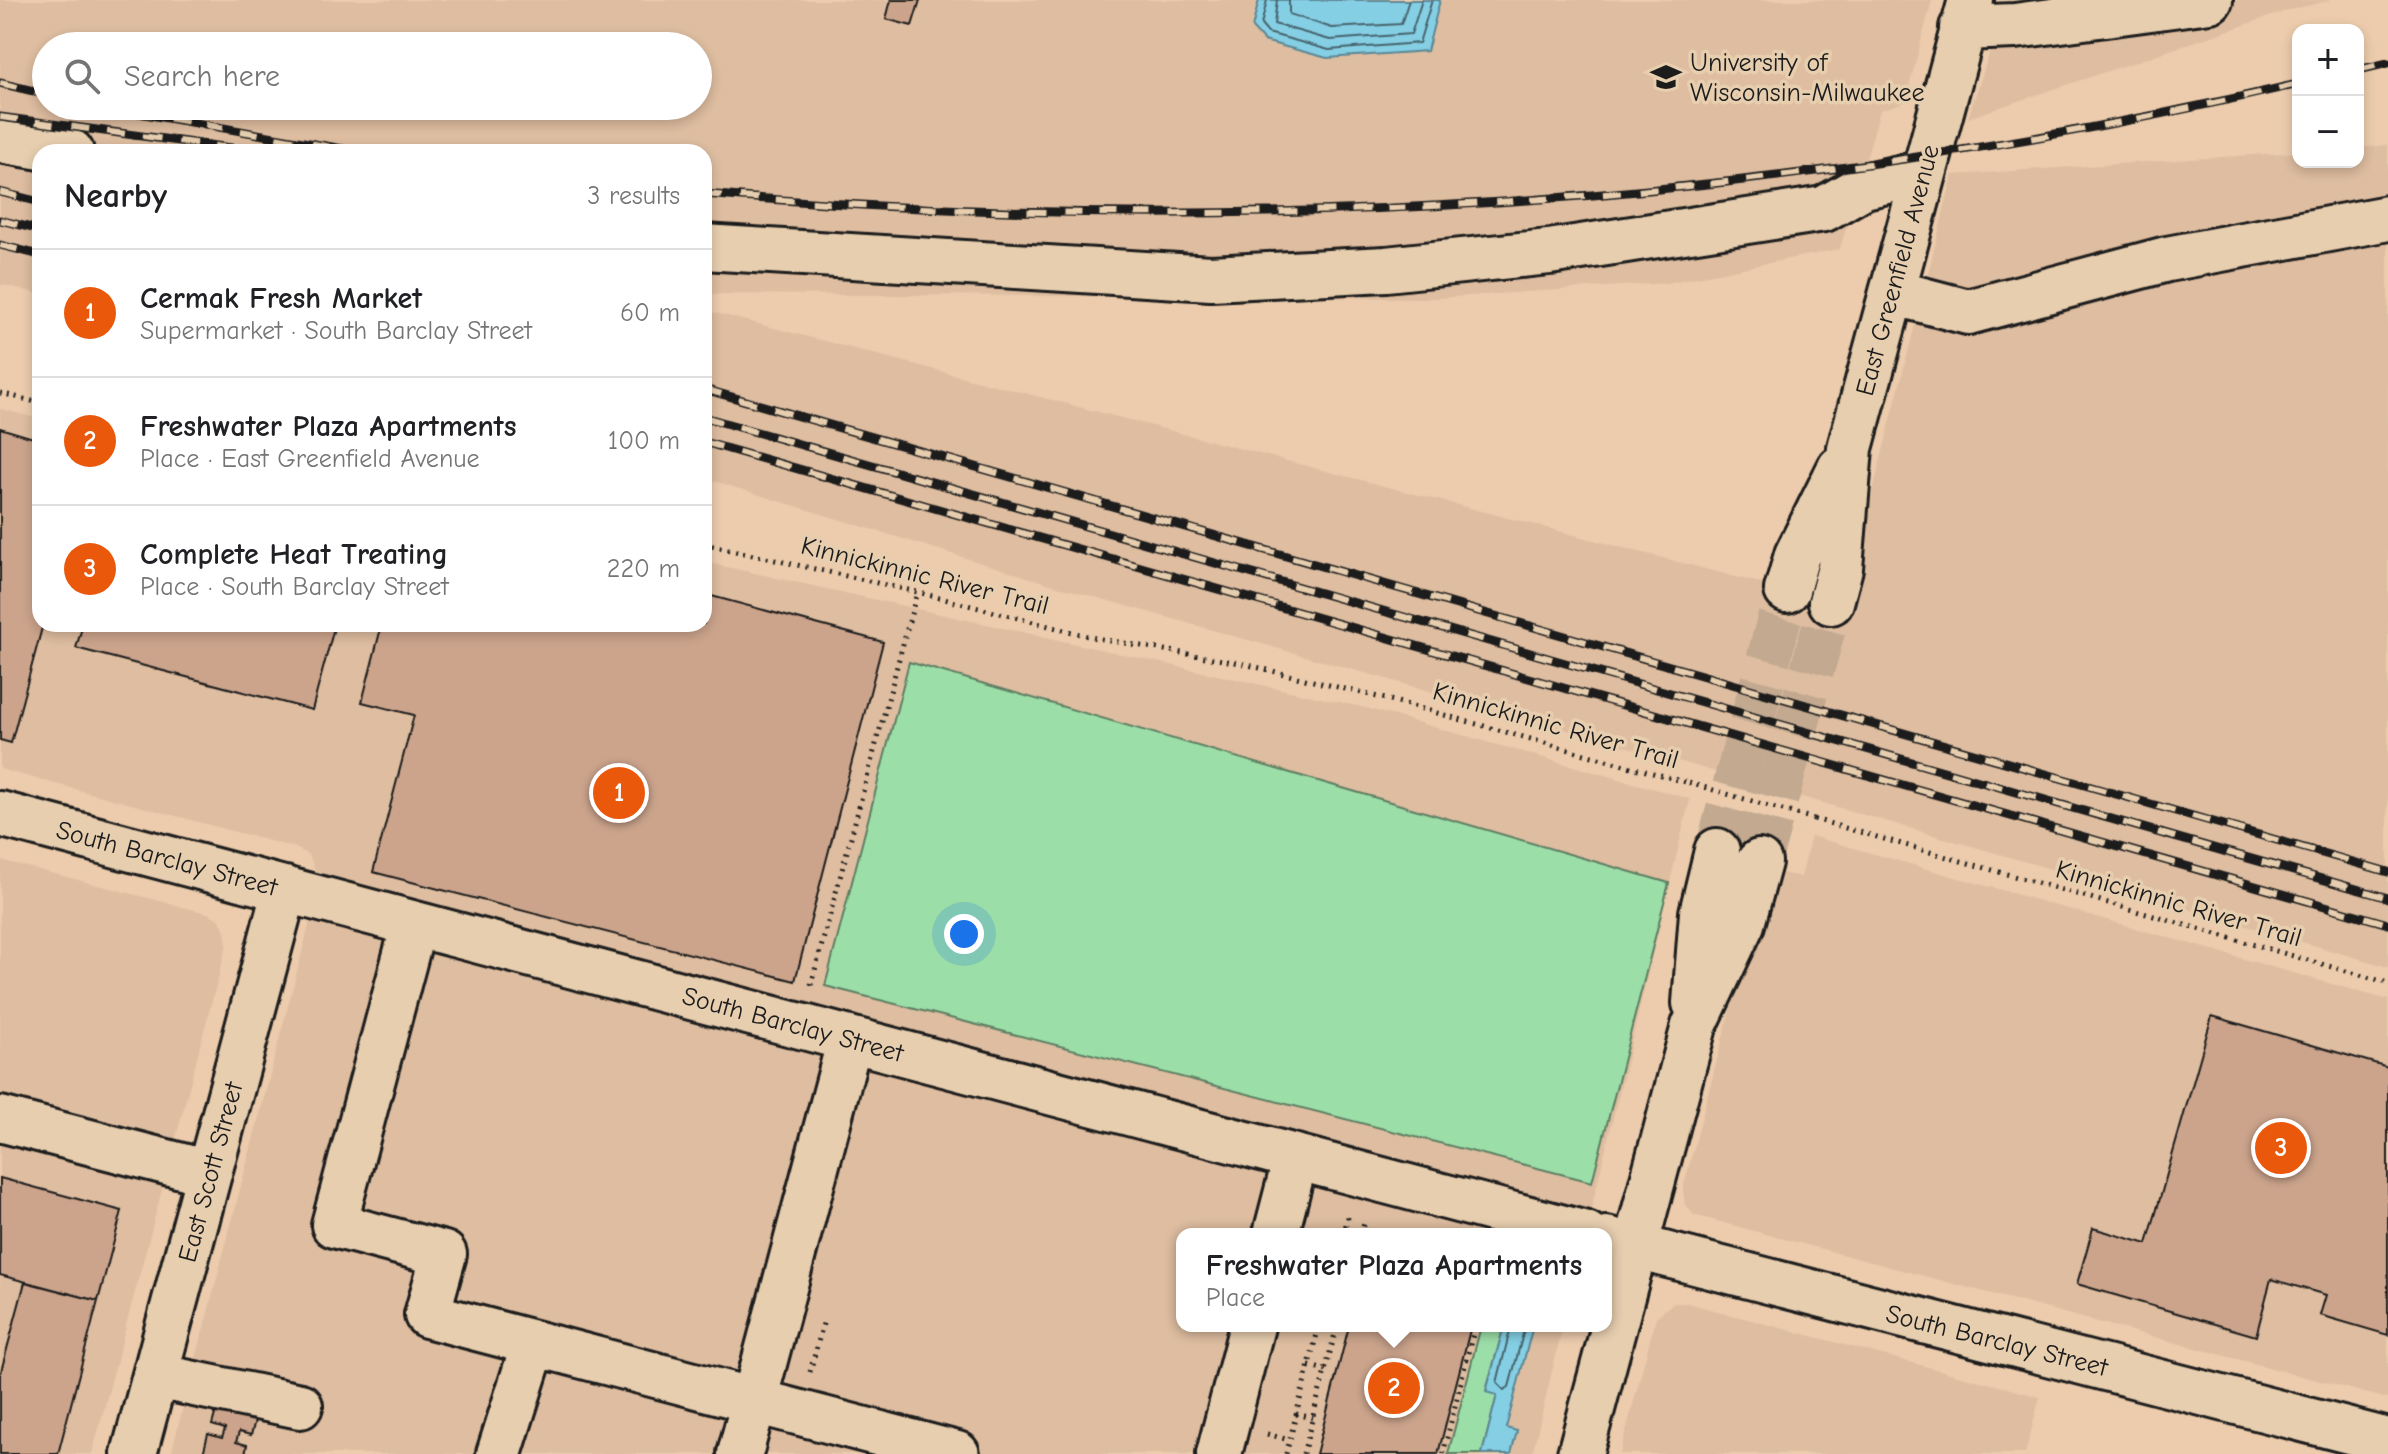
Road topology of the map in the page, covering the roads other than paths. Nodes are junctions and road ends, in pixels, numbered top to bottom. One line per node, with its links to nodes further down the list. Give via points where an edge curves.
1 (2210, 0): 2 (street, via 2037,23)
2 (1966, 14): 5 (street, East Greenfield Avenue)
3 (0, 140): 4 (street)
4 (32, 145)
5 (1922, 173): 7 (street, via 1864,186 1824,209 1549,252 1386,269 1211,278); 8 (street, East Greenfield Avenue)
6 (2388, 218): 8 (street, via 2167,259 1968,312)
7 (712, 247)
8 (1892, 292): 9 (street, East Greenfield Avenue)
9 (1850, 448): 10 (street, East Greenfield Avenue, via 1797,555); 11 (street, East Greenfield Avenue, via 1840,568)
10 (1787, 590)
11 (1831, 602)
12 (0, 814): 15 (street, South Barclay Street)
13 (1717, 851): 17 (street, via 1702,913)
14 (1759, 862): 17 (street, via 1742,924)
15 (285, 889): 16 (street, South Barclay Street); 21 (street, East Scott Street)
16 (414, 924): 18 (street, South Barclay Street); 28 (street, via 334,1225 444,1254 427,1315)
17 (1694, 1026): 24 (street)
18 (850, 1039): 20 (street, South Barclay Street); 30 (street)
19 (0, 1119): 21 (street)
20 (1296, 1157): 22 (street); 23 (street, South Barclay Street)
21 (209, 1173): 29 (street, East Scott Street)
22 (1278, 1228)
23 (1563, 1228)
24 (1620, 1243): 25 (street); 32 (street, South Barclay Street)
25 (1612, 1285)
26 (1250, 1332): 38 (street)
27 (1603, 1332): 39 (street)
28 (534, 1343): 30 (street); 35 (street)
29 (156, 1376): 31 (street); 34 (street, East Scott Street)
30 (754, 1401): 36 (street); 37 (street)
31 (300, 1406)
32 (2293, 1436): 33 (street, South Barclay Street)
33 (2388, 1441)
34 (134, 1454)
35 (499, 1454)
36 (740, 1454)
37 (956, 1454)
38 (1219, 1454)
39 (1580, 1454)

